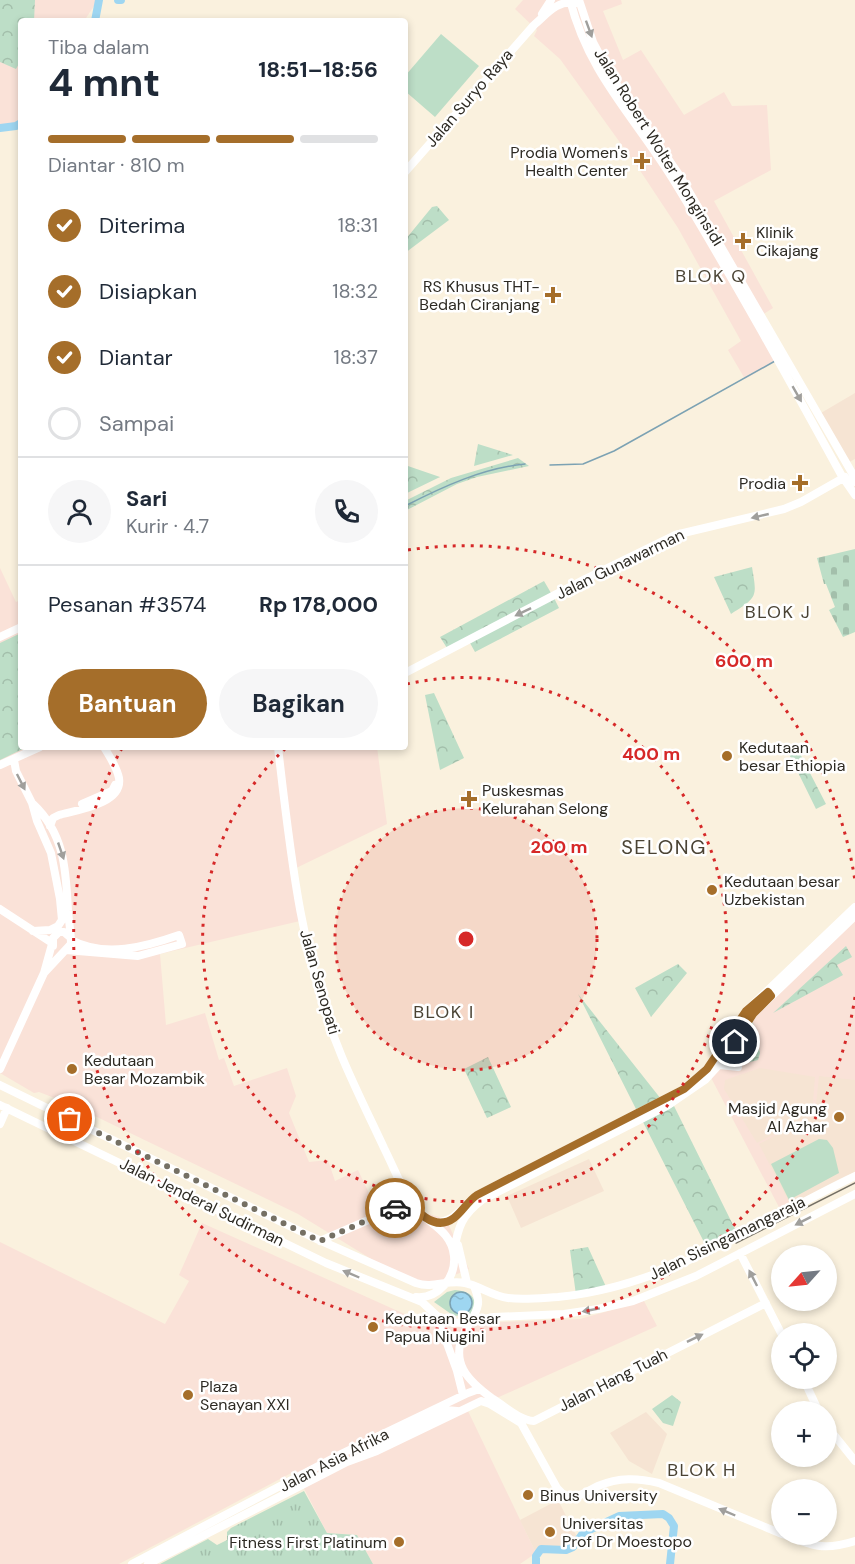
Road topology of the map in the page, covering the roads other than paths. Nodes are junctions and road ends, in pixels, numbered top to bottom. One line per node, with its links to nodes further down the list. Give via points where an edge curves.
1 (551, 0): 3 (main road, Jalan Suryo Raya)
2 (575, 1): 3 (main road, Jalan Suryo Raya, via 557,5); 4 (main road, Jalan Robert Wolter Monginsidi); 5 (main road, Jalan Robert Wolter Monginsidi, one-way to 5)
3 (534, 25): 11 (main road, Jalan Suryo Raya)
4 (585, 44): 5 (main road); 7 (main road, Jalan Robert Wolter Monginsidi)
5 (601, 57): 6 (main road, Jalan Robert Wolter Monginsidi)
6 (611, 76): 7 (main road); 9 (main road, Jalan Robert Wolter Monginsidi)
7 (613, 94): 8 (main road, Jalan Robert Wolter Monginsidi)
8 (632, 121): 9 (main road); 10 (main road, Jalan Robert Wolter Monginsidi)
9 (655, 139): 10 (main road); 12 (main road, Jalan Robert Wolter Monginsidi)
10 (660, 159): 12 (main road, Jalan Robert Wolter Monginsidi)
11 (408, 169)
12 (691, 202): 13 (main road, Jalan Robert Wolter Monginsidi)
13 (708, 231): 14 (main road, Jalan Robert Wolter Monginsidi); 15 (main road, Jalan Robert Wolter Monginsidi, one-way to 15)
14 (854, 474): 15 (main road, Jalan Robert Wolter Monginsidi)
15 (843, 478): 16 (main road, Jalan Robert Wolter Monginsidi); 19 (main road, Jalan Gunawarman, one-way to 19, via 784,509 675,535)
16 (855, 495)
17 (18, 628): 18 (main road)
18 (0, 637)
19 (408, 671)
20 (34, 750): 24 (main road)
21 (104, 750): 27 (main road, via 116,777 112,790 56,812)
22 (104, 750): 28 (main road, via 119,780 114,795 59,815)
23 (279, 750): 51 (main road, Jalan Senopati, via 299,901 317,983 342,1057)
24 (14, 760): 25 (main road); 26 (main road, one-way to 26)
25 (0, 765)
26 (32, 802): 27 (main road); 33 (main road, via 53,859 62,920 50,930)
27 (40, 810): 28 (main road)
28 (50, 826): 31 (main road, one-way to 31, via 64,858)
29 (855, 907): 41 (main road)
30 (0, 909): 33 (main road)
31 (68, 911): 34 (main road); 37 (main road)
32 (855, 916): 41 (main road)
33 (33, 931): 35 (main road)
34 (71, 939): 35 (main road, via 59,932); 37 (main road); 38 (main road)
35 (52, 944): 38 (main road, via 58,950); 40 (main road)
36 (151, 944): 37 (main road, via 125,949); 39 (main road); 39 (main road, via 179,935 182,944)
37 (81, 945)
38 (66, 950): 39 (main road, via 138,956); 40 (main road)
39 (152, 953)
40 (44, 973): 45 (main road)
41 (776, 986): 42 (main road)
42 (769, 994): 43 (main road); 52 (main road, via 746,1011 707,1069 684,1089 477,1195 453,1218)
43 (720, 1065): 44 (main road); 53 (main road, via 668,1106 485,1198 461,1222)
44 (738, 1067)
45 (0, 1069)
46 (0, 1085): 54 (main road, Jalan Jenderal Sudirman)
47 (2, 1107): 48 (main road); 59 (main road, Jalan Jenderal Sudirman, one-way to 47, via 326,1263)
48 (0, 1124)
49 (855, 1176): 58 (main road, Jalan Sisingamangaraja, via 686,1262 617,1287 579,1295 514,1299 493,1295)
50 (855, 1194): 55 (main road, Jalan Sisingamangaraja, one-way to 55)
51 (410, 1202): 52 (main road); 54 (main road)
52 (432, 1222): 56 (main road, via 447,1236)
53 (456, 1237): 56 (main road); 58 (main road)
54 (320, 1241): 57 (main road, Jalan Jenderal Sudirman, via 416,1283)
55 (740, 1253): 60 (main road, one-way to 55); 62 (main road, Jalan Sisingamangaraja, one-way to 62, via 672,1287 621,1304 564,1314)
56 (454, 1256): 57 (main road)
57 (445, 1284): 58 (main road, Jalan Sisingamangaraja); 59 (main road, Jalan Sisingamangaraja, via 426,1297)
58 (471, 1284): 62 (main road, via 478,1306)
59 (405, 1295): 61 (main road, Jalan Sisingamangaraja, via 422,1302)
60 (766, 1303): 63 (main road); 70 (main road, Jalan Hang Tuah, one-way to 60)
61 (437, 1316): 62 (main road, Jalan Sisingamangaraja, via 453,1323); 64 (main road)
62 (470, 1322): 65 (main road, via 461,1340)
63 (776, 1323)
64 (446, 1339): 65 (main road, via 453,1340); 66 (main road)
65 (459, 1356): 66 (main road)
66 (465, 1383): 67 (main road); 68 (main road)
67 (479, 1389): 68 (main road); 70 (main road, via 521,1418)
68 (463, 1395): 72 (main road, Jalan Asia Afrika)
69 (462, 1409): 71 (main road, via 481,1401 490,1404 521,1423); 72 (main road, via 446,1410 378,1445); 75 (main road, Jalan Asia Afrika)
70 (534, 1421): 71 (main road)
71 (530, 1437): 76 (main road, one-way to 71, via 646,1480 622,1479 567,1498 557,1488)
72 (371, 1440): 75 (main road, Jalan Asia Afrika)
73 (837, 1441): 74 (main road)
74 (855, 1461)
75 (210, 1527): 79 (main road, Jalan Asia Afrika); 80 (main road, Jalan Asia Afrika)
76 (771, 1529)
77 (855, 1541): 78 (main road, via 826,1548)
78 (809, 1545)
79 (132, 1564)
80 (148, 1564)

